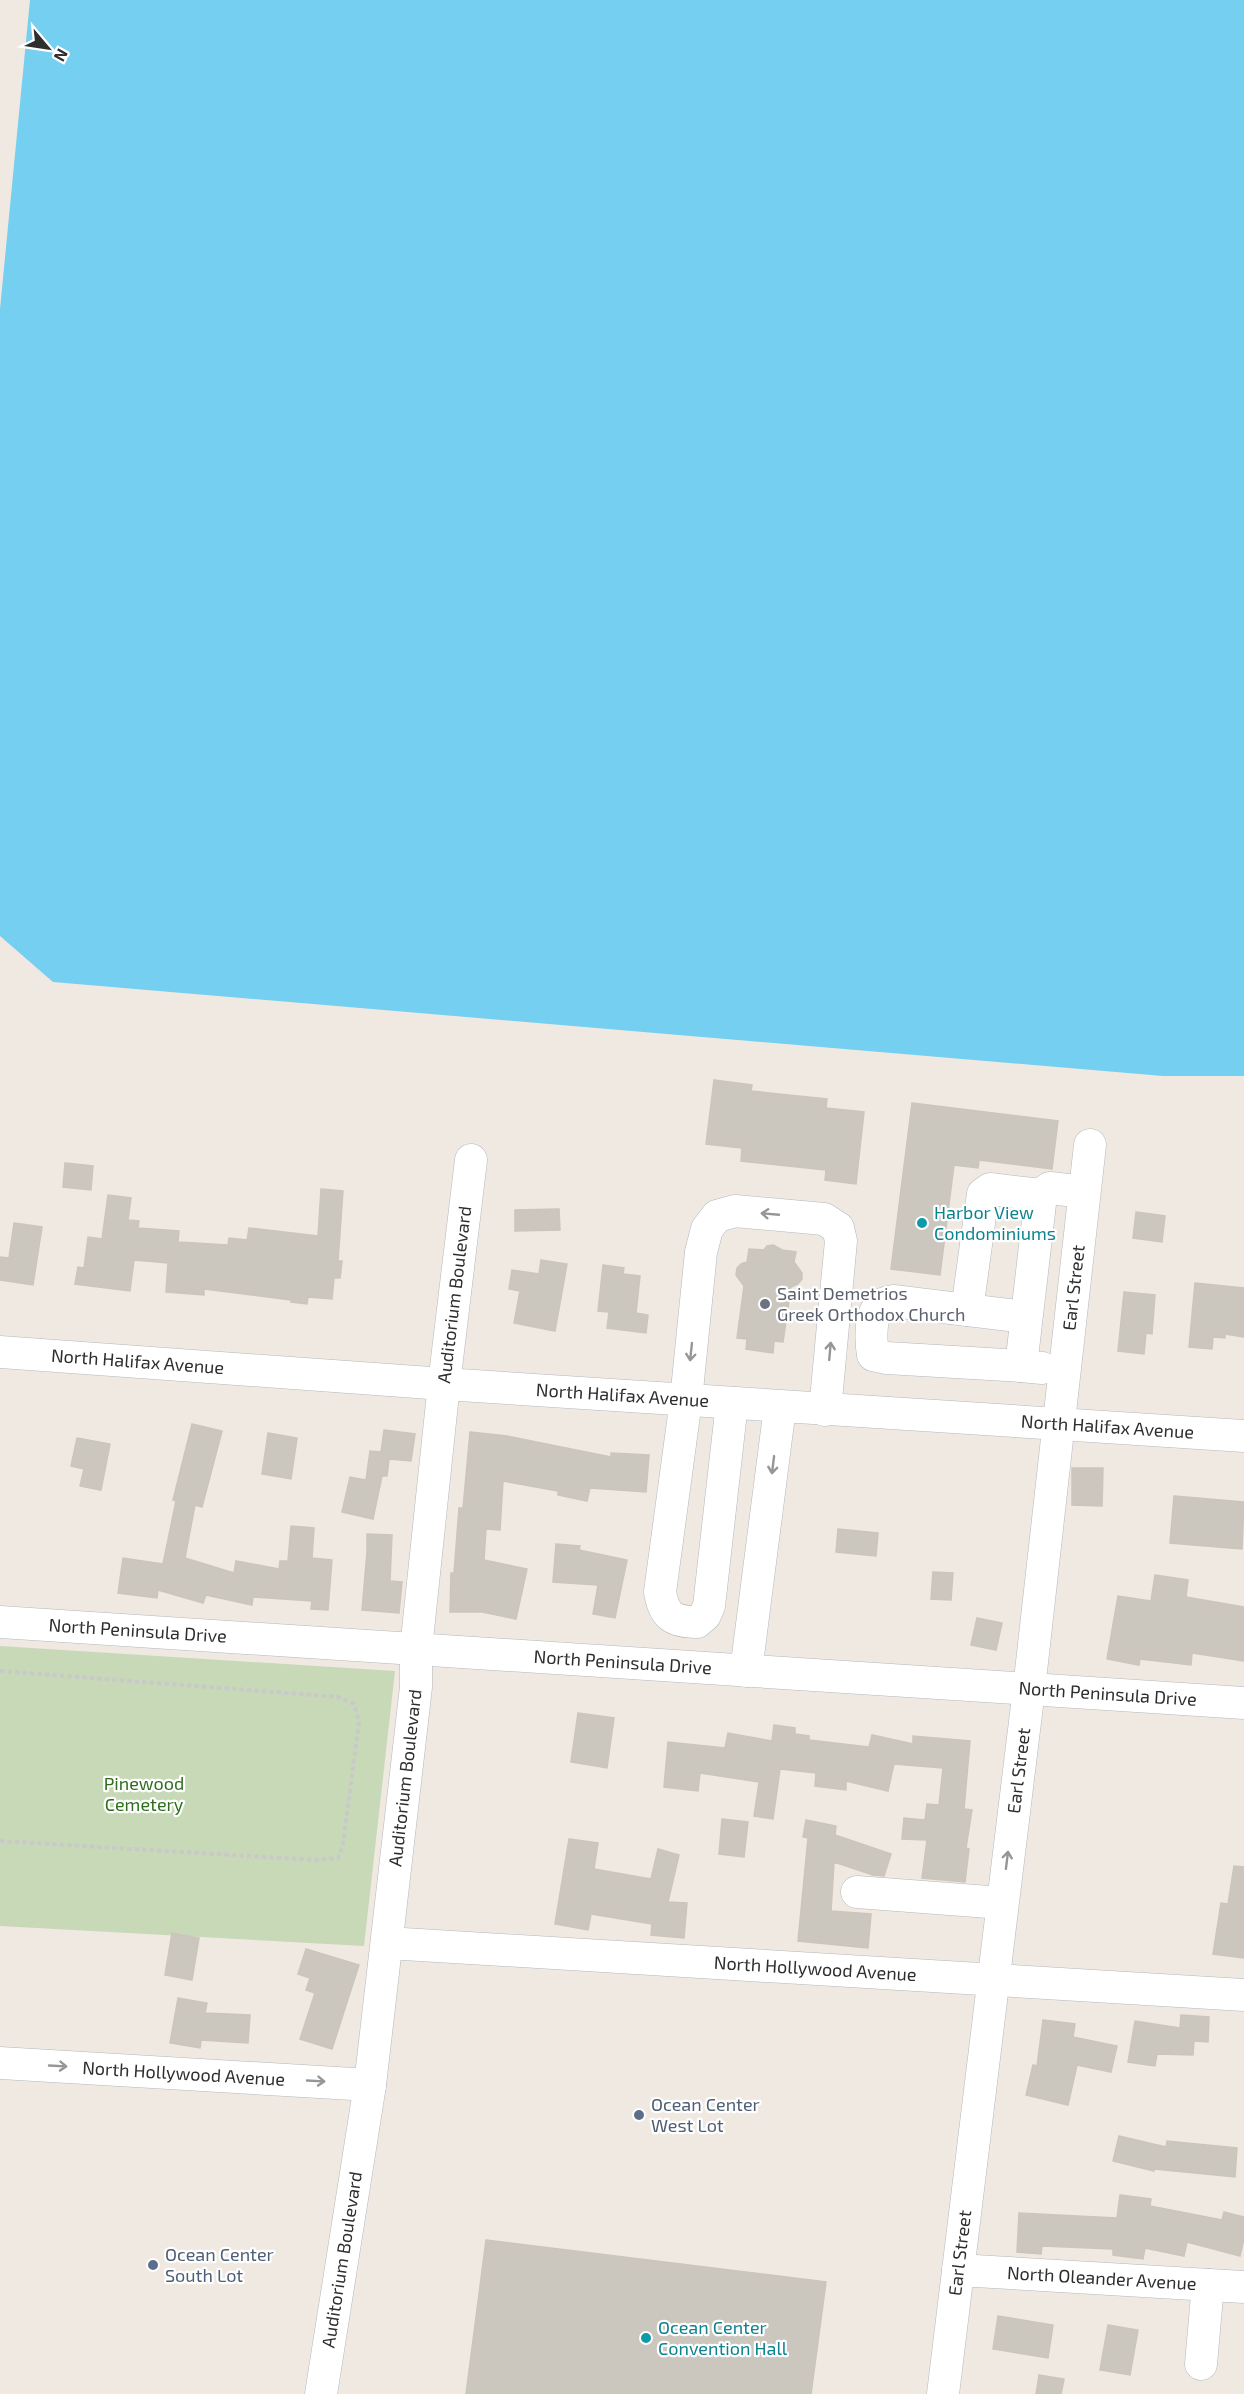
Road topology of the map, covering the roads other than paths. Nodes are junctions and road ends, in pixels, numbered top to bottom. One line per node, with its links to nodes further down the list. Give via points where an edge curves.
1 (1089, 1145): 3 (street, Earl Street)
2 (471, 1160): 10 (street, Auditorium Boulevard)
3 (1084, 1192): 4 (street, via 1050,1188); 9 (street, Earl Street)
4 (1041, 1195): 5 (street, via 990,1189 983,1194); 6 (street)
5 (967, 1310): 6 (street); 8 (street, via 884,1303 876,1310 873,1355)
6 (1026, 1317): 8 (street)
7 (0, 1352): 10 (street, North Halifax Avenue)
8 (1021, 1366): 9 (street)
9 (1064, 1370): 15 (street, Earl Street)
10 (444, 1384): 11 (street, North Halifax Avenue); 18 (street, Auditorium Boulevard)
11 (686, 1400): 12 (street, North Halifax Avenue); 12 (street, via 660,1592 663,1606 672,1617 684,1622 698,1622 709,1605); 14 (street, one-way to 11, via 841,1241 838,1228 824,1219 735,1210 717,1216 707,1229 701,1252)
12 (732, 1403): 13 (street, North Halifax Avenue)
13 (780, 1407): 14 (street, North Halifax Avenue); 19 (street, one-way to 19)
14 (825, 1410): 15 (street, North Halifax Avenue)
15 (1058, 1425): 16 (street, North Halifax Avenue); 20 (street, Earl Street)
16 (1244, 1436)
17 (0, 1622): 18 (street, North Peninsula Drive)
18 (416, 1649): 19 (street, North Peninsula Drive); 24 (street, Auditorium Boulevard, via 416,1687)
19 (746, 1671): 20 (street, North Peninsula Drive)
20 (1029, 1689): 21 (street, North Peninsula Drive); 23 (street, Earl Street, one-way to 20)
21 (1244, 1703)
22 (857, 1892): 23 (street)
23 (1002, 1903): 25 (street, Earl Street)
24 (387, 1943): 25 (street, North Hollywood Avenue); 28 (street, Auditorium Boulevard)
25 (992, 1981): 26 (street, North Hollywood Avenue); 29 (street, Earl Street)
26 (1244, 1995)
27 (0, 2063): 28 (street, North Hollywood Avenue, one-way to 28)
28 (370, 2085): 33 (street, Auditorium Boulevard)
29 (958, 2270): 30 (street, North Oleander Avenue); 34 (street, Earl Street)
30 (1208, 2285): 31 (street, North Oleander Avenue); 32 (street)
31 (1244, 2287)
32 (1201, 2364)
33 (321, 2394)
34 (943, 2394)

